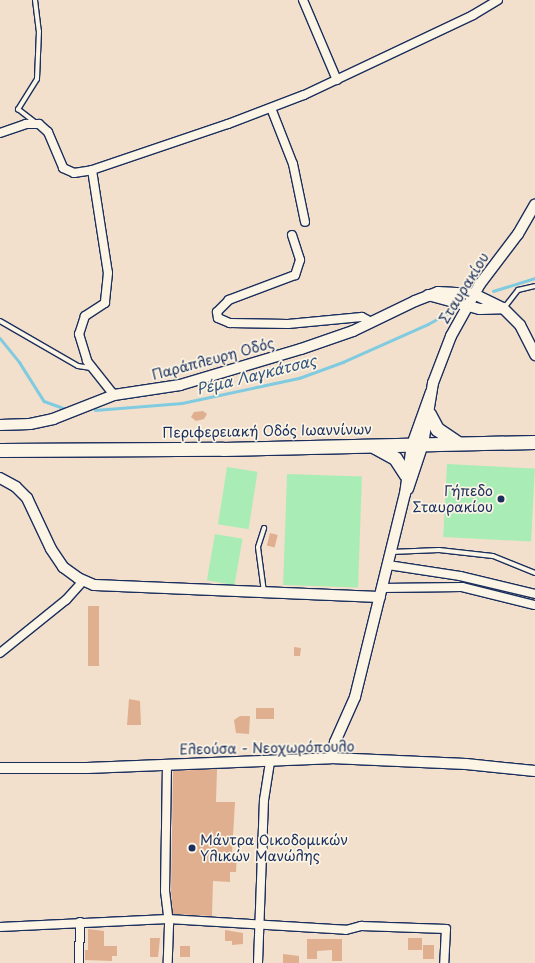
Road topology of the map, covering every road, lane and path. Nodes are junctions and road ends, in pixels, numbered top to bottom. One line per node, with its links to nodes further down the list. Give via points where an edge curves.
1 (35, 0): 6 (lane, via 39,31 37,79 18,109)
2 (303, 0): 4 (street)
3 (498, 0): 4 (street, via 474,15)
4 (337, 80): 5 (street)
5 (271, 108): 8 (street); 10 (street, via 293,164)
6 (36, 123): 7 (street); 8 (street, via 48,132 63,168 74,173)
7 (0, 133)
8 (92, 170): 20 (street, via 108,273 105,303 86,314 80,325 82,349)
9 (535, 205): 13 (street, Σταυρακίου)
10 (305, 222)
11 (292, 234): 18 (street, via 300,260 295,275 229,300 217,312 218,318 230,323 295,324 362,318)
12 (535, 286): 16 (lane, via 518,290)
13 (474, 294): 14 (street, Παράπλευρη Οδός, via 448,291); 15 (street, Σταυρακίου); 16 (street, Παράπλευρη Οδός)
14 (428, 295): 15 (street); 18 (street, Παράπλευρη Οδός)
15 (467, 306): 16 (street, via 487,310); 21 (street, Σταυρακίου, via 446,347)
16 (503, 308): 19 (street, Παράπλευρη Οδός, via 520,325)
17 (0, 320): 20 (lane, via 78,366)
18 (370, 322): 22 (street, Παράπλευρη Οδός, via 320,343 180,385)
19 (535, 355)
20 (91, 368): 22 (street)
21 (431, 392): 23 (street); 27 (street)
22 (114, 395): 24 (street, Παράπλευρη Οδός, via 53,419 30,424)
23 (429, 414): 26 (highway, via 438,429); 27 (street)
24 (0, 424)
25 (535, 442): 26 (highway, Περιφερειακή Οδός Ιωαννίνων)
26 (458, 443): 27 (highway, Περιφερειακή Οδός Ιωαννίνων)
27 (418, 444): 28 (highway, Περιφερειακή Οδός Ιωαννίνων); 30 (street); 32 (street)
28 (374, 446): 29 (highway, Περιφερειακή Οδός Ιωαννίνων); 30 (highway, via 395,458)
29 (0, 450)
30 (406, 475): 32 (street)
31 (0, 478): 37 (street, via 23,492 59,563)
32 (405, 494): 34 (street)
33 (264, 528): 38 (lane, via 258,547)
34 (391, 552): 35 (street); 36 (lane, via 439,550 493,556)
35 (388, 565): 39 (street); 40 (street, via 460,576)
36 (535, 573)
37 (83, 581): 38 (street, via 111,587); 42 (street, via 66,600)
38 (264, 592): 39 (street)
39 (381, 593): 41 (street, via 462,587); 43 (street, via 355,697 335,742)
40 (535, 594)
41 (535, 605)
42 (0, 652)
43 (331, 758): 44 (street, Ελεούσα - Νεοχωρόπουλο); 47 (street, Ελεούσα - Νεοχωρόπουλο, via 466,764)
44 (270, 761): 45 (street, Ελεούσα - Νεοχωρόπουλο); 50 (street, via 264,800)
45 (167, 764): 46 (street, Ελεούσα - Νεοχωρόπουλο); 48 (street, via 165,891)
46 (0, 768)
47 (535, 771)
48 (168, 919): 49 (street); 50 (street); 53 (street)
49 (80, 922): 51 (street); 52 (street)
50 (260, 924): 54 (street); 55 (street, via 346,930 361,926 446,929)
51 (0, 927)
52 (79, 963)
53 (168, 963)
54 (258, 963)
55 (444, 963)

